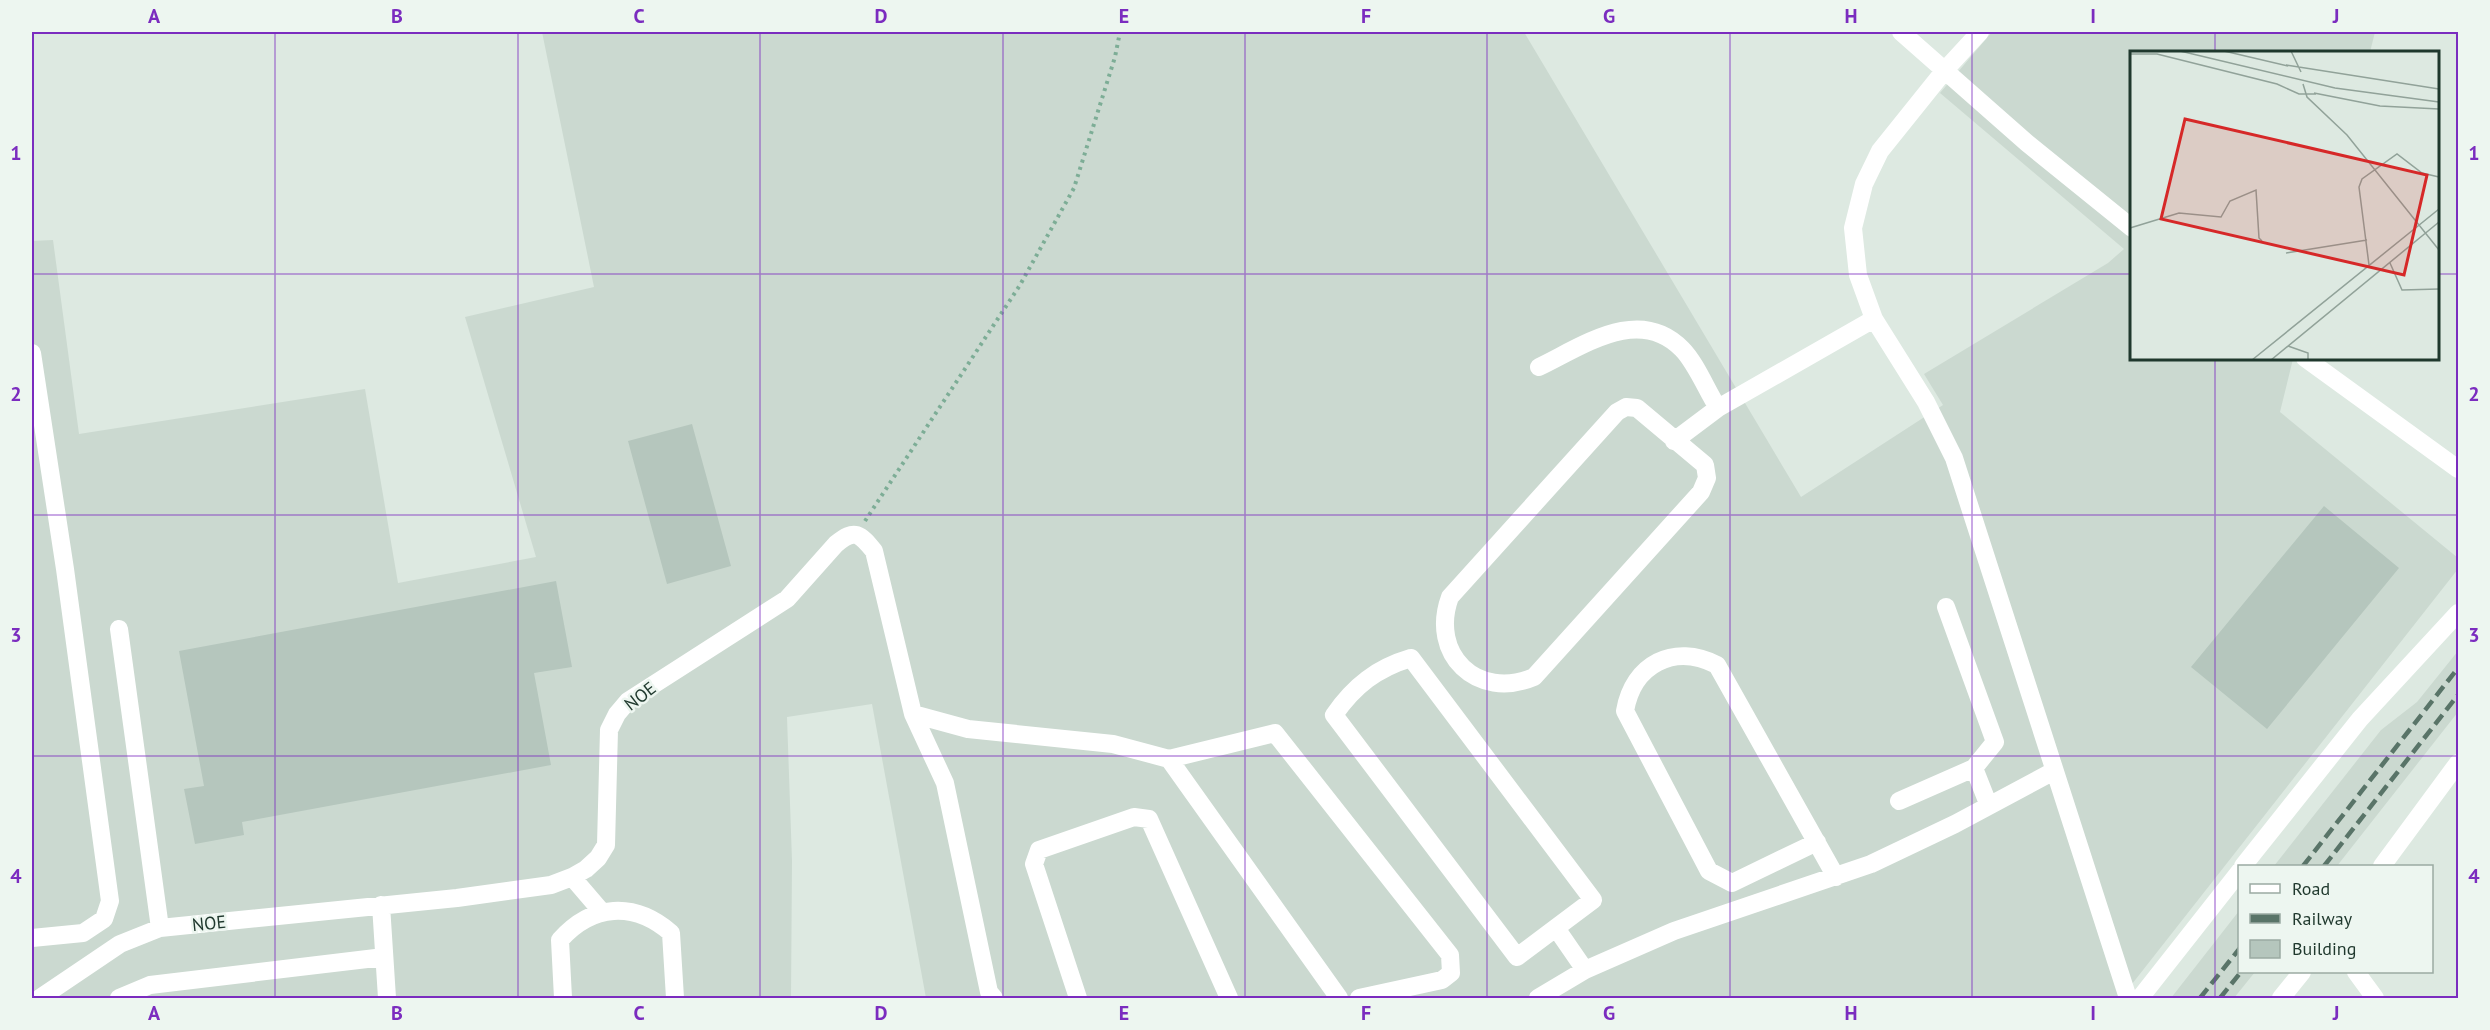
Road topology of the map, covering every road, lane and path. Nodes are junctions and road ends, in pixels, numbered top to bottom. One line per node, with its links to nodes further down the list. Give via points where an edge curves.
1 (1120, 32): 13 (path, via 1074,188 1020,285)
2 (1901, 32): 4 (street)
3 (1980, 32): 4 (street)
4 (1945, 70): 5 (street); 6 (street, via 1880,151 1864,184 1853,228 1858,275)
5 (2130, 226)
6 (1874, 319): 10 (street); 21 (street, via 1926,402 1954,458)
7 (32, 353): 34 (street, via 110,902 104,919 83,933)
8 (2308, 360): 12 (street)
9 (1539, 367): 10 (street, via 1615,331 1638,328 1664,334 1683,350)
10 (1718, 408): 11 (street)
11 (1674, 441): 11 (street, via 1705,465 1707,478 1701,492 1670,527 1534,677 1500,684 1466,671 1445,637 1450,597 1609,420 1626,407 1637,408)
12 (2458, 469)
13 (856, 534): 17 (street, via 874,551); 28 (street, NOE, via 836,543 787,599 628,701 617,714 609,730 606,844 598,858)
14 (1946, 607): 20 (street, via 1995,742)
15 (2458, 613): 25 (street, via 2360,719)
16 (119, 629): 32 (street)
17 (913, 714): 18 (street, via 968,729 1113,744); 44 (street, via 945,783 989,992)
18 (1168, 759): 47 (street); 48 (street, via 1275,733 1450,955 1451,973 1442,980)
19 (2458, 763): 26 (street)
20 (1974, 768): 22 (street); 23 (street)
21 (2054, 771): 23 (street); 50 (street)
22 (1899, 801)
23 (1989, 806): 29 (street)
24 (1817, 842): 24 (street, via 1717,665 1682,656 1658,662 1639,677 1625,711 1709,871 1732,883); 29 (street)
25 (2245, 865)
26 (2383, 865)
27 (2238, 874): 51 (street)
28 (572, 877): 30 (street, NOE, via 551,885); 31 (street)
29 (1836, 877): 36 (street, via 1674,931)
30 (381, 905): 32 (street, NOE); 35 (street)
31 (602, 912): 42 (street, via 578,922 560,940); 43 (street, via 640,914 671,933)
32 (160, 928): 39 (street, NOE, via 120,944)
33 (1556, 928): 33 (street, via 1593,900 1411,658 1369,677 1334,715 1516,957); 36 (street)
34 (32, 938)
35 (384, 957): 40 (street, via 150,985); 41 (street)
36 (1585, 970): 49 (street)
37 (2301, 973): 52 (street)
38 (2357, 973): 53 (street)
39 (40, 999)
40 (119, 999)
41 (387, 999)
42 (563, 999)
43 (675, 999)
44 (994, 999)
45 (1078, 999): 46 (street, via 1034,864 1039,850 1134,817 1149,819)
46 (1229, 999)
47 (1339, 999)
48 (1359, 999)
49 (1538, 999)
50 (2127, 999)
51 (2140, 999)
52 (2281, 999)
53 (2375, 999)

